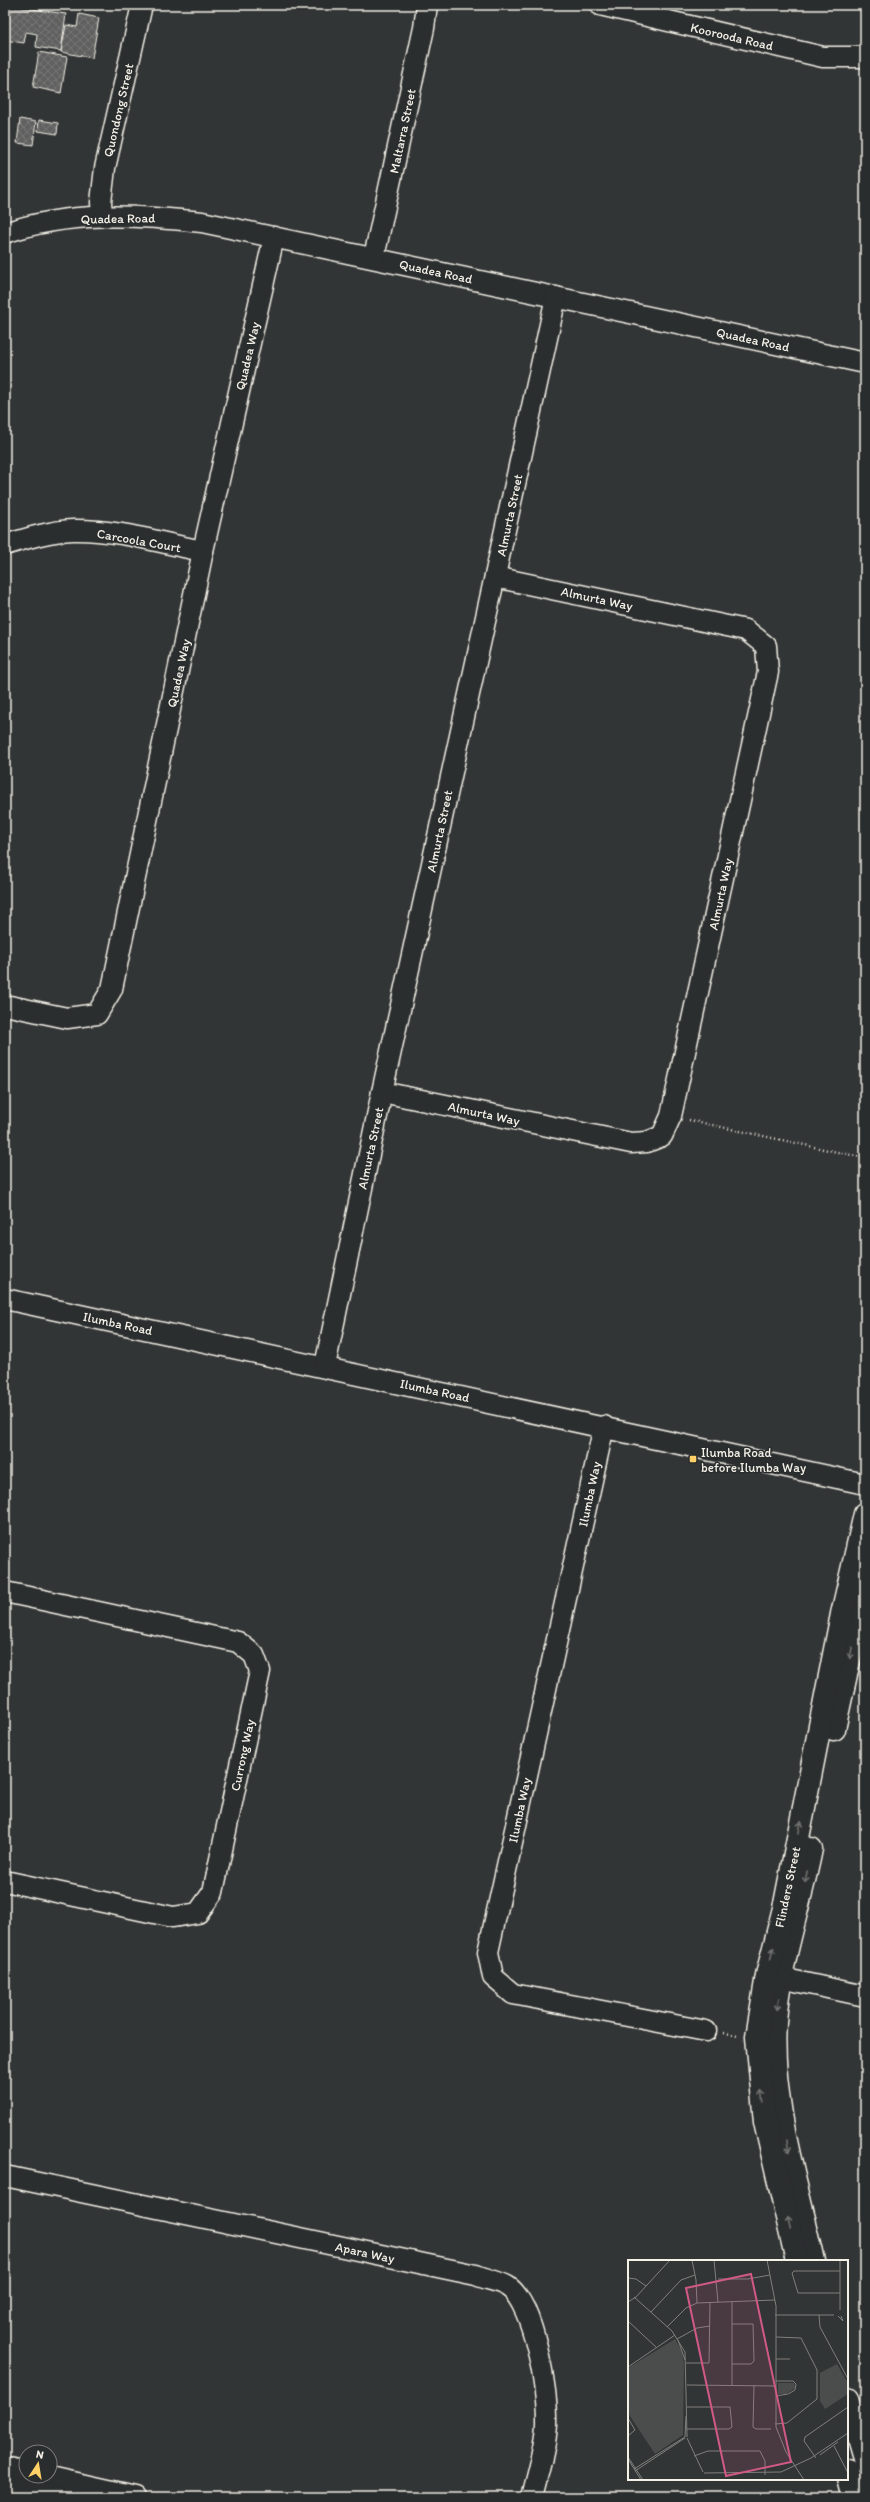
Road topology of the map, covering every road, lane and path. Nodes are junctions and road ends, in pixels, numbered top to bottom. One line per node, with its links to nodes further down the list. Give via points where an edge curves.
1 (142, 5): 5 (street, Quondong Street, via 105,168)
2 (427, 5): 8 (street, Maltarra Street)
3 (600, 5): 4 (street, Koorooda Road, via 823,57)
4 (865, 57)
5 (102, 216): 6 (street, Quadea Road, via 63,220); 7 (street, Quadea Road, via 153,216 202,222)
6 (5, 233)
7 (274, 237): 8 (street, Quadea Road); 12 (street, Quadea Way)
8 (374, 257): 9 (street, Quadea Road)
9 (556, 297): 10 (street, Quadea Road); 13 (street, Almurta Street)
10 (865, 362)
11 (5, 545): 12 (street, Carcoola Court, via 41,534 73,530 104,532)
12 (203, 551): 14 (street, Quadea Way, via 112,989 97,1014 67,1018)
13 (495, 577): 15 (street, Almurta Street); 16 (street, Almurta Way, via 746,630 766,646 768,672)
14 (5, 1005)
15 (382, 1092): 16 (street, Almurta Way, via 631,1143 647,1142 662,1136); 19 (street, Almurta Street)
16 (671, 1116): 17 (path)
17 (865, 1158)
18 (5, 1299): 19 (street, Ilumba Road)
19 (325, 1366): 20 (street, Ilumba Road)
20 (604, 1426): 21 (street, Ilumba Road); 29 (street, Ilumba Way, via 488,1952 493,1977 513,1994)
21 (865, 1484)
22 (865, 1514): 25 (main road, Flinders Street)
23 (865, 1588): 25 (main road, Flinders Street)
24 (5, 1592): 26 (street, Currong Way, via 238,1642 254,1654 260,1671 213,1892 198,1913 173,1917)
25 (855, 1616): 27 (main road, Flinders Street, via 805,1880)
26 (5, 1881)
27 (774, 1977): 28 (street); 30 (main road, Flinders Street); 33 (main road, Flinders Street, one-way to 33, via 774,2054 780,2103)
28 (865, 1996)
29 (706, 2031): 30 (path)
30 (757, 2037): 32 (main road, Flinders Street, one-way to 30, via 765,2122)
31 (5, 2176): 43 (street, Apara Way, via 476,2275 508,2286 522,2301 530,2322 547,2398 544,2451)
32 (798, 2260)
33 (814, 2260)
34 (848, 2403): 35 (main road)
35 (865, 2461)
36 (5, 2468): 37 (main road)
37 (18, 2471)
38 (848, 2474): 44 (main road)
39 (58, 2480): 42 (main road)
40 (5, 2486): 41 (main road)
41 (54, 2497)
42 (135, 2497)
43 (532, 2497)
44 (854, 2497)

